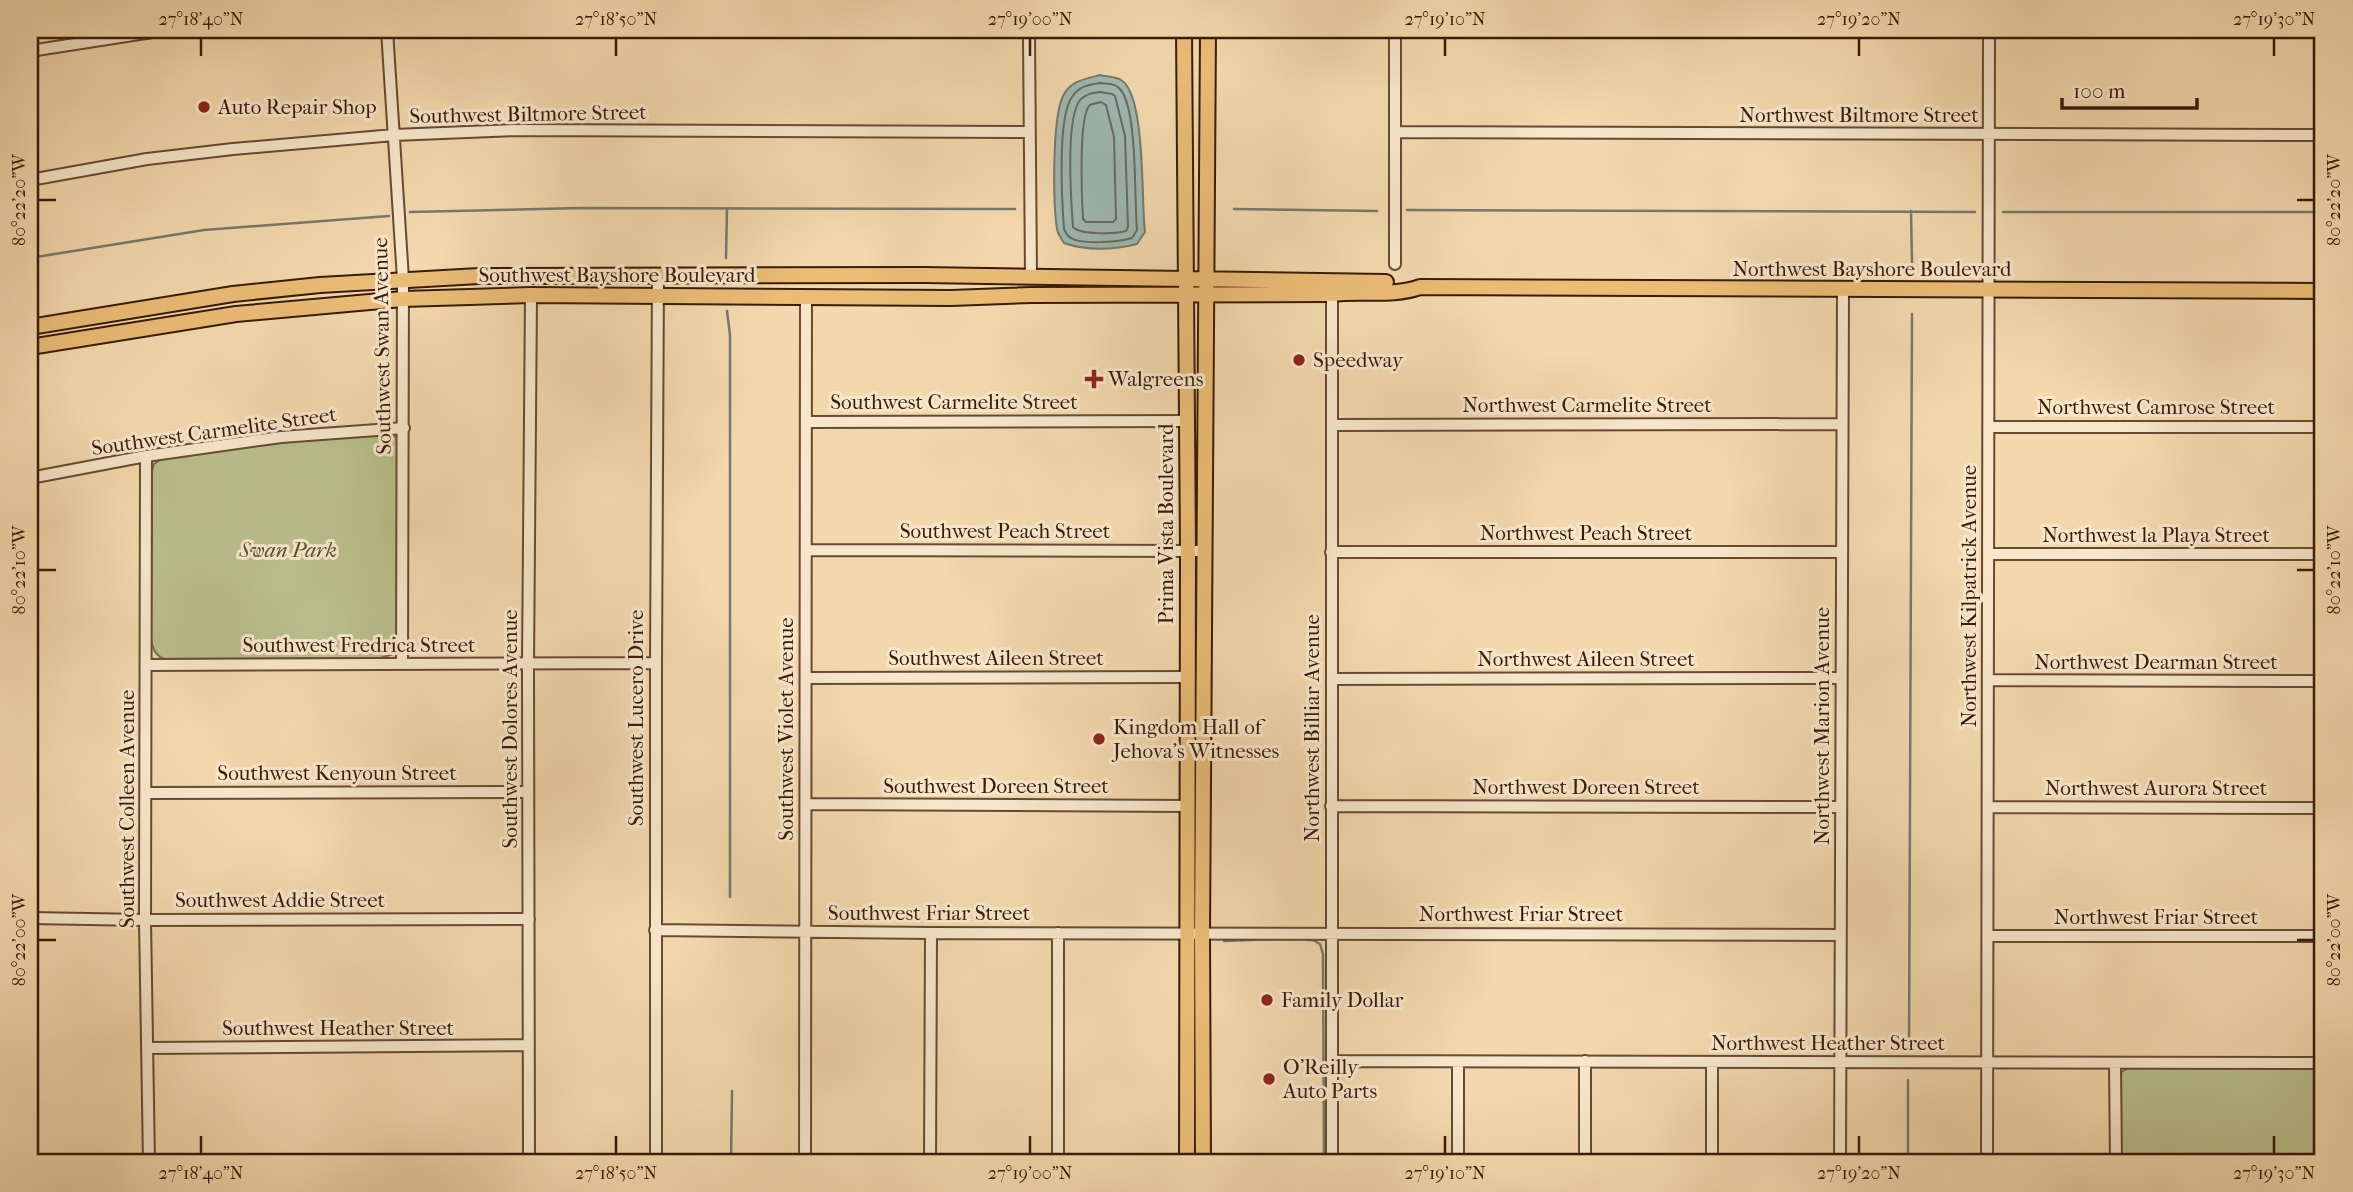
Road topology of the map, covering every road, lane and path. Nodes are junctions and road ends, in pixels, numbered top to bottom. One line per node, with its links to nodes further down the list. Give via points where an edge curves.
1 (165, 30): 8 (street)
2 (387, 30): 11 (street, Southwest Swan Avenue)
3 (1026, 30): 9 (street)
4 (1184, 30): 20 (main road, Prima Vista Boulevard)
5 (1208, 30): 22 (main road, Prima Vista Boulevard)
6 (1397, 30): 10 (street)
7 (1989, 30): 12 (street, Northwest Kilpatrick Avenue)
8 (30, 51)
9 (1029, 132): 11 (street, Southwest Biltmore Street, via 516,130); 19 (street)
10 (1395, 132): 12 (street, Northwest Biltmore Street); 15 (street)
11 (394, 135): 14 (street, Southwest Biltmore Street, via 147,159); 21 (street, Southwest Swan Avenue)
12 (1990, 135): 13 (street, Northwest Biltmore Street); 25 (street, Northwest Kilpatrick Avenue)
13 (2323, 135)
14 (30, 180)
15 (1395, 264)
16 (658, 274): 18 (main road, Southwest Bayshore Boulevard); 21 (main road, Southwest Bayshore Boulevard); 30 (street, Southwest Lucero Drive)
17 (955, 275): 18 (main road, Southwest Bayshore Boulevard); 19 (main road, Southwest Bayshore Boulevard); 35 (main road, via 944,282 888,283 880,286)
18 (867, 276): 32 (main road, via 851,289 795,290)
19 (1031, 276): 20 (main road, Southwest Bayshore Boulevard)
20 (1187, 278): 22 (main road, Southwest Bayshore Boulevard); 31 (main road, Prima Vista Boulevard)
21 (403, 279): 26 (main road, Southwest Bayshore Boulevard); 36 (street, Southwest Swan Avenue)
22 (1208, 279): 23 (main road, Northwest Bayshore Boulevard, via 1410,282); 34 (main road, Prima Vista Boulevard)
23 (1420, 287): 24 (main road, Northwest Bayshore Boulevard); 28 (main road, Northwest Bayshore Boulevard)
24 (1843, 290): 25 (main road, Northwest Bayshore Boulevard); 44 (street, Northwest Marion Avenue)
25 (1989, 290): 27 (main road, Northwest Bayshore Boulevard); 46 (street, Northwest Kilpatrick Avenue)
26 (265, 291): 37 (main road, Southwest Bayshore Boulevard); 38 (main road, via 255,298 179,308 172,313)
27 (2323, 291)
28 (1332, 294): 34 (main road, Northwest Bayshore Boulevard); 45 (street, Northwest Billiar Avenue)
29 (530, 295): 30 (main road, Southwest Bayshore Boulevard); 36 (main road, Southwest Bayshore Boulevard); 60 (street, Southwest Dolores Avenue)
30 (658, 295): 32 (main road, Southwest Bayshore Boulevard); 59 (street, Southwest Lucero Drive)
31 (1187, 295): 34 (main road, Southwest Bayshore Boulevard); 35 (main road, Southwest Bayshore Boulevard); 42 (main road, Prima Vista Boulevard)
32 (784, 296): 33 (main road, Southwest Bayshore Boulevard)
33 (806, 296): 35 (main road, Southwest Bayshore Boulevard); 43 (street, Southwest Violet Avenue)
34 (1208, 296): 53 (main road, Prima Vista Boulevard)
35 (875, 297)
36 (403, 299): 38 (main road, Southwest Bayshore Boulevard); 48 (street, Southwest Swan Avenue)
37 (154, 306): 39 (main road, Southwest Bayshore Boulevard); 40 (main road, via 150,318 74,332)
38 (171, 323): 40 (main road, Southwest Bayshore Boulevard)
39 (31, 328)
40 (66, 340): 41 (main road, Southwest Bayshore Boulevard)
41 (30, 347)
42 (1186, 421): 43 (street, Southwest Carmelite Street); 52 (main road, Prima Vista Boulevard)
43 (806, 422): 51 (street, Southwest Violet Avenue)
44 (1842, 424): 45 (street, Northwest Carmelite Street); 55 (street, Northwest Marion Avenue)
45 (1333, 425): 54 (street, Northwest Billiar Avenue)
46 (1989, 426): 47 (street, Northwest Camrose Street); 56 (street, Northwest Kilpatrick Avenue)
47 (2323, 427)
48 (404, 428): 49 (street, Southwest Carmelite Street); 58 (street, Southwest Swan Avenue)
49 (146, 456): 50 (street, Southwest Carmelite Street); 61 (street, Southwest Colleen Avenue)
50 (30, 478)
51 (806, 550): 52 (street, Southwest Peach Street); 63 (street, Southwest Violet Avenue)
52 (1188, 551): 53 (street, Southwest Peach Street); 62 (main road, Prima Vista Boulevard)
53 (1204, 551): 83 (main road, Prima Vista Boulevard)
54 (1331, 552): 55 (street, Northwest Peach Street); 65 (street, Northwest Billiar Avenue)
55 (1842, 552): 64 (street, Northwest Marion Avenue)
56 (1988, 554): 57 (street, Northwest la Playa Street); 66 (street, Northwest Kilpatrick Avenue)
57 (2323, 554)
58 (402, 663): 60 (street, Southwest Fredrica Street); 61 (street, Southwest Fredrica Street)
59 (656, 663): 60 (street, Southwest Fredrica Street); 79 (street, Southwest Lucero Drive)
60 (528, 664): 68 (street, Southwest Dolores Avenue)
61 (147, 665): 69 (street, Southwest Colleen Avenue)
62 (1187, 677): 63 (street, Southwest Aileen Street); 71 (main road, Prima Vista Boulevard)
63 (806, 678): 70 (street, Southwest Violet Avenue)
64 (1840, 678): 65 (street, Northwest Aileen Street); 73 (street, Northwest Marion Avenue)
65 (1332, 679): 72 (street, Northwest Billiar Avenue)
66 (1988, 680): 67 (street, Northwest Dearman Street); 74 (street, Northwest Kilpatrick Avenue)
67 (2323, 681)
68 (528, 792): 69 (street, Southwest Kenyoun Street); 77 (street, Southwest Dolores Avenue)
69 (146, 793): 78 (street, Southwest Colleen Avenue)
70 (806, 804): 71 (street, Southwest Doreen Street); 80 (street, Southwest Violet Avenue)
71 (1186, 806): 85 (main road, Prima Vista Boulevard)
72 (1331, 806): 73 (street, Northwest Doreen Street); 84 (street, Northwest Billiar Avenue)
73 (1840, 807): 86 (street, Northwest Marion Avenue)
74 (1989, 807): 75 (street, Northwest Aurora Street); 87 (street, Northwest Kilpatrick Avenue)
75 (2323, 808)
76 (30, 918): 78 (street, Southwest Addie Street)
77 (529, 919): 78 (street, Southwest Addie Street); 89 (street, Southwest Dolores Avenue)
78 (145, 920): 90 (street, Southwest Colleen Avenue)
79 (655, 930): 80 (street, Southwest Friar Street); 101 (street, Southwest Lucero Drive)
80 (804, 932): 81 (street, Southwest Friar Street); 102 (street, Southwest Violet Avenue)
81 (931, 933): 82 (street, Southwest Friar Street); 103 (street)
82 (1058, 933): 85 (street, Southwest Friar Street); 104 (street)
83 (1202, 933): 84 (street, Northwest Friar Street); 85 (street, Southwest Friar Street); 106 (main road, Prima Vista Boulevard)
84 (1331, 933): 86 (street, Northwest Friar Street); 91 (street, Northwest Billiar Avenue)
85 (1187, 934): 105 (main road, Prima Vista Boulevard)
86 (1840, 935): 93 (street, Northwest Marion Avenue)
87 (1989, 936): 88 (street, Northwest Friar Street); 96 (street, Northwest Kilpatrick Avenue)
88 (2323, 936)
89 (529, 1045): 90 (street, Southwest Heather Street); 100 (street, Southwest Dolores Avenue)
90 (147, 1048): 99 (street, Southwest Colleen Avenue)
91 (1332, 1061): 94 (street, Northwest Heather Street); 107 (street, Northwest Billiar Avenue)
92 (1585, 1061): 94 (street, Northwest Heather Street); 95 (street, Northwest Heather Street); 109 (street)
93 (1840, 1061): 95 (street, Northwest Heather Street); 96 (street, Northwest Heather Street); 111 (street, Northwest Marion Avenue)
94 (1458, 1062): 108 (street)
95 (1712, 1062): 110 (street)
96 (1987, 1062): 97 (street, Northwest Heather Street); 112 (street, Northwest Kilpatrick Avenue)
97 (2115, 1063): 98 (street, Northwest Heather Street); 113 (street)
98 (2323, 1063)
99 (149, 1162)
100 (529, 1162)
101 (656, 1162)
102 (805, 1162)
103 (930, 1162)
104 (1058, 1162)
105 (1187, 1162)
106 (1203, 1162)
107 (1332, 1162)
108 (1458, 1162)
109 (1585, 1162)
110 (1712, 1162)
111 (1840, 1162)
112 (1987, 1162)
113 (2116, 1162)

